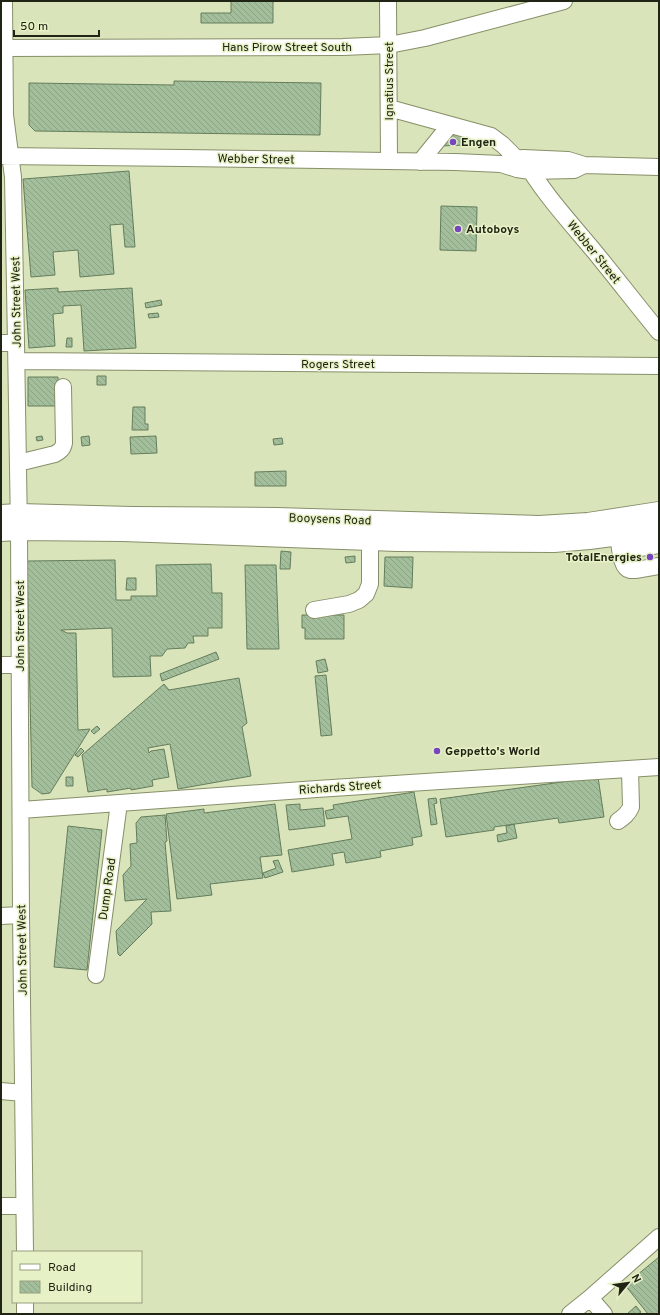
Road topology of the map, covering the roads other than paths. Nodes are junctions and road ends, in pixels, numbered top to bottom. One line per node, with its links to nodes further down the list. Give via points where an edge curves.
1 (4, 1): 5 (street, John Street West)
2 (388, 1): 4 (street, Ignatius Street)
3 (564, 1): 4 (street, Hans Pirow Street South)
4 (389, 45): 5 (street, Hans Pirow Street South); 6 (street, Ignatius Street)
5 (3, 48): 8 (street, John Street West)
6 (389, 108): 7 (street); 9 (street, Ignatius Street)
7 (450, 125): 10 (street); 11 (street, via 491,136)
8 (6, 156): 9 (street, Webber Street); 17 (street, John Street West, via 13,177)
9 (389, 161): 10 (street, Webber Street)
10 (420, 162): 11 (street, Webber Street, via 501,164 517,169)
11 (524, 163): 12 (street, via 568,160); 14 (street); 15 (street, Webber Street)
12 (584, 165): 13 (street); 14 (street, via 574,170)
13 (659, 167)
14 (562, 171): 15 (street, via 554,182)
15 (549, 198): 16 (street, Webber Street)
16 (659, 332)
17 (9, 343): 18 (street, John Street West)
18 (16, 361): 19 (street, Rogers Street); 21 (street, John Street West)
19 (659, 366)
20 (64, 387): 21 (street, via 63,447 60,452)
21 (18, 463): 23 (street, John Street West)
22 (659, 512): 23 (main road, Booysens Road, via 588,523 539,526 276,518 132,517)
23 (10, 522): 25 (main road, Booysens Road, via 131,532); 31 (street, John Street West)
24 (659, 530): 26 (main road, Booysens Road)
25 (370, 540): 26 (main road, Booysens Road); 29 (street, via 370,584 366,594 349,604)
26 (619, 543): 27 (street); 28 (street, via 626,568 631,570)
27 (659, 545)
28 (659, 566)
29 (314, 610)
30 (1, 665): 31 (street)
31 (20, 665): 35 (street, John Street West)
32 (659, 767): 33 (street, Richards Street)
33 (630, 770): 34 (street, Richards Street); 36 (street, via 631,807 625,817)
34 (119, 803): 35 (street, Richards Street); 39 (street, Dump Road)
35 (21, 810): 37 (street, John Street West)
36 (618, 821)
37 (21, 915): 38 (street); 41 (street, John Street West)
38 (1, 916)
39 (96, 975)
40 (1, 1091): 41 (street)
41 (23, 1093): 43 (street, John Street West)
42 (1, 1206): 43 (street)
43 (24, 1206): 45 (street, John Street West)
44 (659, 1237): 46 (street)
45 (25, 1251)
46 (590, 1298): 49 (street); 50 (street)
47 (25, 1303): 48 (street)
48 (25, 1314)
49 (570, 1314)
50 (604, 1314)

